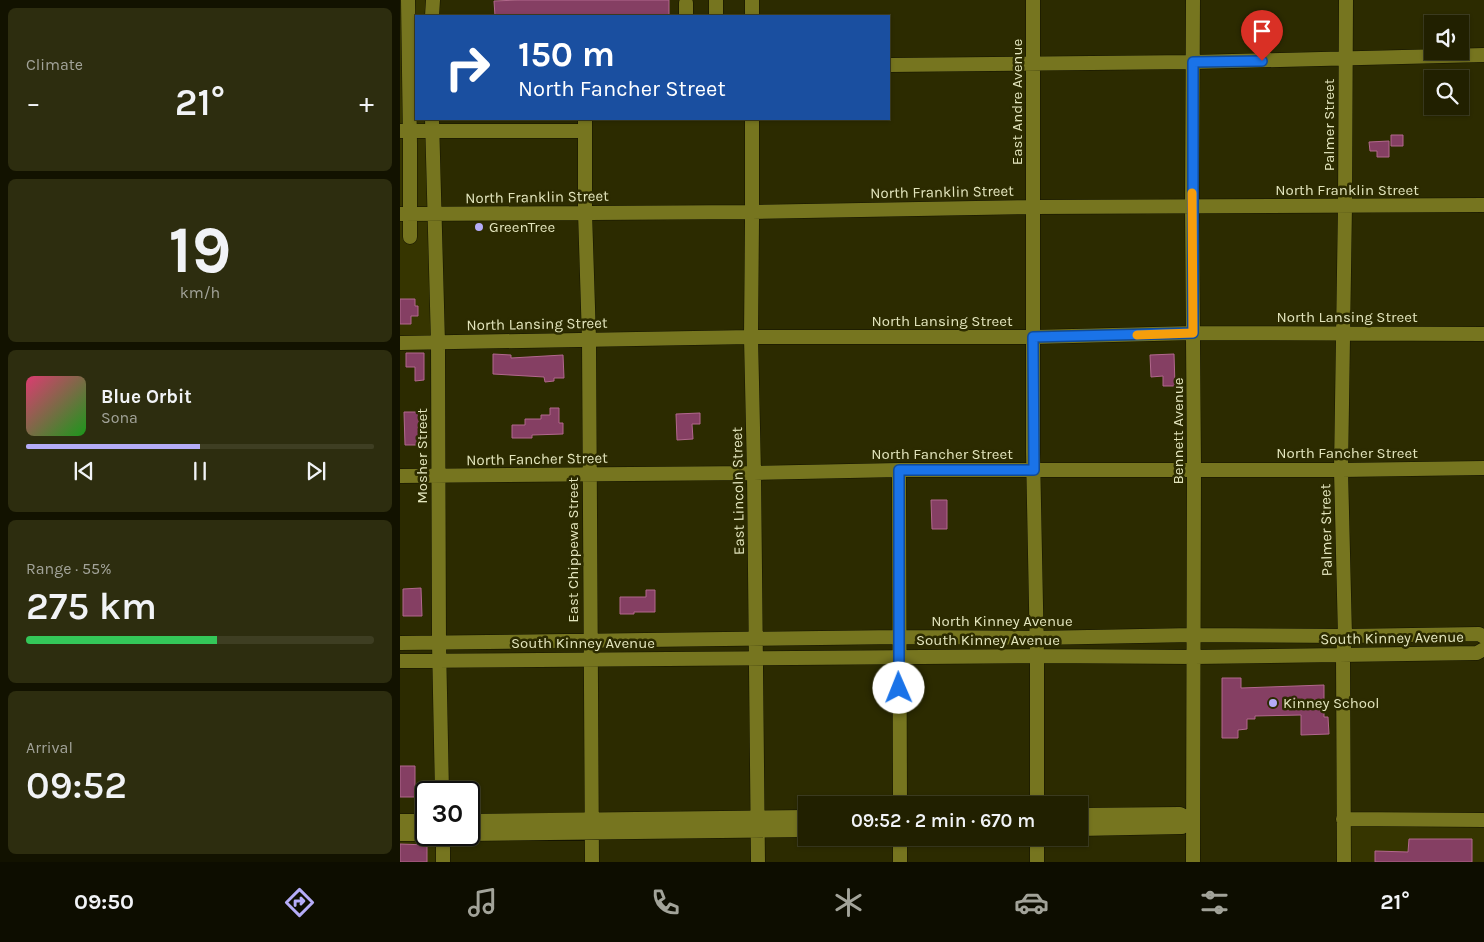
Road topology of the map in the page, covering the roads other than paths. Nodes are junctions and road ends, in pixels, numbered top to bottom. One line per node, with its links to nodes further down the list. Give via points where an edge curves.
1 (408, 0): 17 (street)
2 (716, 0): 7 (street)
3 (752, 0): 8 (street)
4 (1033, 0): 12 (street, East Andre Avenue)
5 (1193, 0): 11 (street, Bennett Avenue)
6 (1346, 0): 10 (street, Palmer Street)
7 (716, 15)
8 (752, 15)
9 (1484, 55): 10 (street)
10 (1346, 59): 11 (street); 19 (street, Palmer Street)
11 (1193, 62): 12 (street); 21 (street, Bennett Avenue)
12 (1034, 64): 13 (street); 20 (street, East Andre Avenue)
13 (890, 65)
14 (752, 120): 23 (street, East Lincoln Street)
15 (432, 125): 16 (street); 17 (street); 25 (street, Mosher Street)
16 (585, 125): 22 (street, East Chippewa Street)
17 (405, 131): 24 (street)
18 (1484, 205): 19 (street, North Franklin Street)
19 (1345, 206): 21 (street, North Franklin Street); 28 (street, Palmer Street)
20 (1032, 207): 21 (street, North Franklin Street); 23 (street, North Franklin Street); 31 (street, East Andre Avenue)
21 (1192, 207): 27 (street, Bennett Avenue)
22 (585, 212): 23 (street, North Franklin Street); 25 (street, North Franklin Street); 32 (street, East Chippewa Street)
23 (752, 212): 30 (street, East Lincoln Street)
24 (405, 214): 25 (street, North Franklin Street); 26 (street)
25 (435, 214): 34 (street, Mosher Street)
26 (410, 237)
27 (1193, 333): 28 (street, North Lansing Street); 31 (street, North Lansing Street); 38 (street, Bennett Avenue)
28 (1342, 333): 29 (street, North Lansing Street); 39 (street, Palmer Street)
29 (1484, 334)
30 (751, 337): 31 (street, North Lansing Street); 32 (street, North Lansing Street); 40 (street, East Lincoln Street)
31 (1033, 337): 37 (street, East Andre Avenue)
32 (589, 339): 34 (street, North Lansing Street); 41 (street, East Chippewa Street)
33 (400, 343): 34 (street, North Lansing Street)
34 (438, 343): 43 (street, Mosher Street)
35 (1484, 468): 39 (street, North Fancher Street)
36 (899, 470): 37 (street, North Fancher Street); 40 (street, North Fancher Street); 46 (street)
37 (1034, 470): 38 (street, North Fancher Street); 49 (street, East Andre Avenue)
38 (1194, 470): 39 (street, North Fancher Street); 44 (street, Bennett Avenue)
39 (1341, 470): 45 (street, Palmer Street)
40 (754, 473): 41 (street, North Fancher Street); 48 (street, East Lincoln Street)
41 (589, 475): 43 (street, North Fancher Street); 50 (street, East Chippewa Street)
42 (400, 476): 43 (street, North Fancher Street)
43 (438, 476): 52 (street, Mosher Street)
44 (1193, 635): 45 (street, North Kinney Avenue); 49 (street, North Kinney Avenue); 57 (street, Bennett Avenue)
45 (1345, 636): 47 (street, North Kinney Avenue, via 1479,634); 54 (street, Palmer Street)
46 (898, 637): 48 (street, North Kinney Avenue); 49 (street, North Kinney Avenue); 56 (street)
47 (1484, 637)
48 (756, 638): 50 (street, North Kinney Avenue); 58 (street, East Lincoln Street)
49 (1036, 638): 55 (street, East Andre Avenue)
50 (590, 641): 52 (street, North Kinney Avenue); 59 (street, East Chippewa Street)
51 (400, 643): 52 (street, North Kinney Avenue)
52 (439, 643): 61 (street, Mosher Street)
53 (1484, 649): 54 (street, South Kinney Avenue, via 1477,653)
54 (1343, 655): 57 (street, South Kinney Avenue); 67 (street, Palmer Street)
55 (1037, 656): 56 (street, South Kinney Avenue); 57 (street, South Kinney Avenue); 64 (street, East Andre Avenue)
56 (899, 657): 58 (street, South Kinney Avenue); 63 (street)
57 (1194, 657): 68 (street, Bennett Avenue)
58 (756, 658): 59 (street, South Kinney Avenue); 73 (street, East Lincoln Street)
59 (591, 660): 61 (street, South Kinney Avenue); 74 (street, East Chippewa Street)
60 (400, 661): 61 (street, South Kinney Avenue)
61 (440, 661): 62 (street, Mosher Street)
62 (442, 781)
63 (900, 796)
64 (1037, 796)
65 (1088, 815): 68 (street, via 1180,814)
66 (798, 818): 73 (street)
67 (1344, 819): 69 (street); 89 (street, Palmer Street)
68 (1192, 820): 76 (street, via 1182,827); 88 (street, Bennett Avenue)
69 (1484, 820)
70 (400, 821): 71 (street)
71 (415, 821)
72 (480, 821): 74 (street)
73 (758, 824): 74 (street); 75 (street); 85 (street, East Lincoln Street)
74 (592, 826): 77 (street); 84 (street, East Chippewa Street)
75 (798, 829)
76 (1088, 829)
77 (480, 833)
78 (400, 834): 79 (street)
79 (415, 834)
80 (442, 846): 83 (street)
81 (900, 846): 86 (street)
82 (1037, 846): 87 (street)
83 (442, 862)
84 (592, 862)
85 (758, 862)
86 (900, 862)
87 (1037, 862)
88 (1193, 862)
89 (1344, 862)

